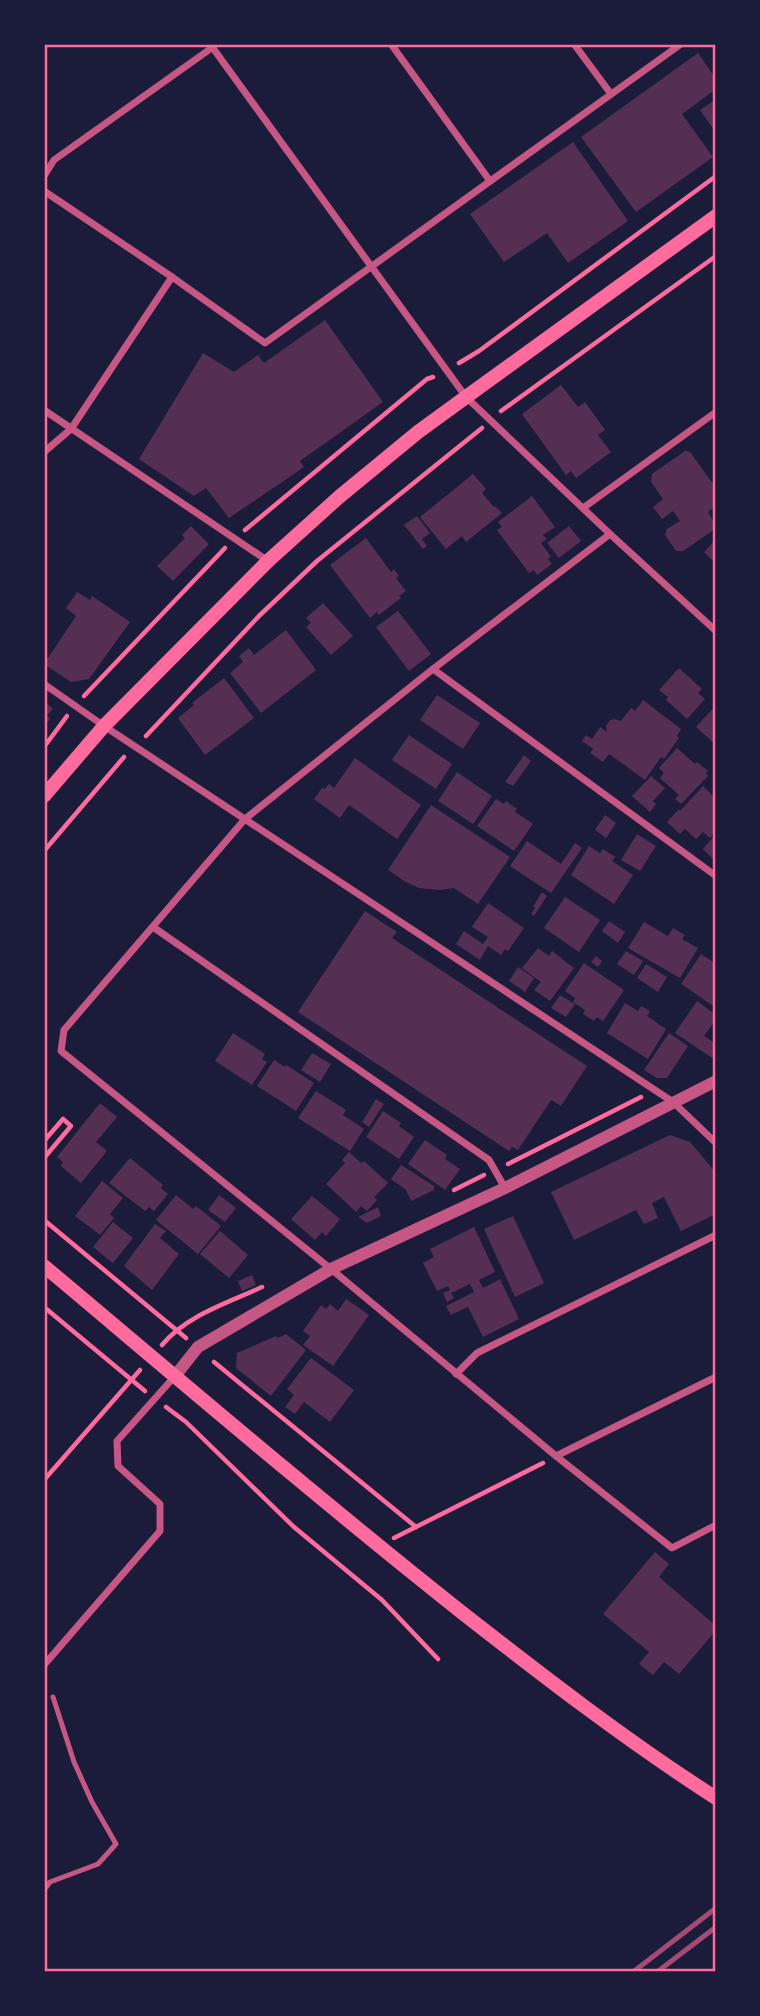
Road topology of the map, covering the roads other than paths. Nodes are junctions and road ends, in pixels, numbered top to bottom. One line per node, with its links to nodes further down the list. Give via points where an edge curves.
1 (391, 44): 7 (street)
2 (574, 44): 5 (street)
3 (681, 44): 5 (street)
4 (211, 45): 6 (street, via 54,160); 10 (street)
5 (611, 94): 7 (street)
6 (44, 176)
7 (490, 181): 10 (street)
8 (44, 191): 11 (street)
9 (716, 216): 12 (main road)
10 (371, 266): 11 (street, via 265,343); 12 (street)
11 (172, 277): 15 (street)
12 (466, 397): 17 (street); 19 (main road, via 339,497)
13 (44, 410): 15 (street)
14 (716, 412): 17 (street)
15 (71, 429): 16 (street); 19 (street)
16 (44, 452)
17 (583, 508): 18 (street)
18 (610, 534): 20 (street); 21 (street)
19 (268, 561): 23 (main road)
20 (716, 631)
21 (433, 670): 25 (street); 26 (street)
22 (44, 684): 23 (street)
23 (104, 726): 24 (main road); 25 (street)
24 (44, 796)
25 (246, 819): 27 (street); 29 (street)
26 (716, 876)
27 (153, 927): 31 (street, via 489,1160); 34 (street, via 64,1030 61,1051)
28 (716, 1081): 29 (street)
29 (673, 1102): 30 (street); 31 (street)
30 (716, 1143)
31 (505, 1188): 34 (street)
32 (716, 1235): 35 (street, via 477,1353)
33 (44, 1266): 36 (main road)
34 (331, 1269): 35 (street); 36 (street, via 198,1348)
35 (456, 1374): 38 (street)
36 (175, 1376): 40 (street, via 117,1441 118,1466 160,1504 160,1531); 42 (main road, via 499,1642)
37 (716, 1377): 38 (street)
38 (556, 1456): 39 (street, via 671,1548)
39 (716, 1525)
40 (44, 1665)
41 (53, 1697): 43 (lane, via 74,1762 116,1844 98,1864 50,1882)
42 (716, 1798)
43 (44, 1889)

